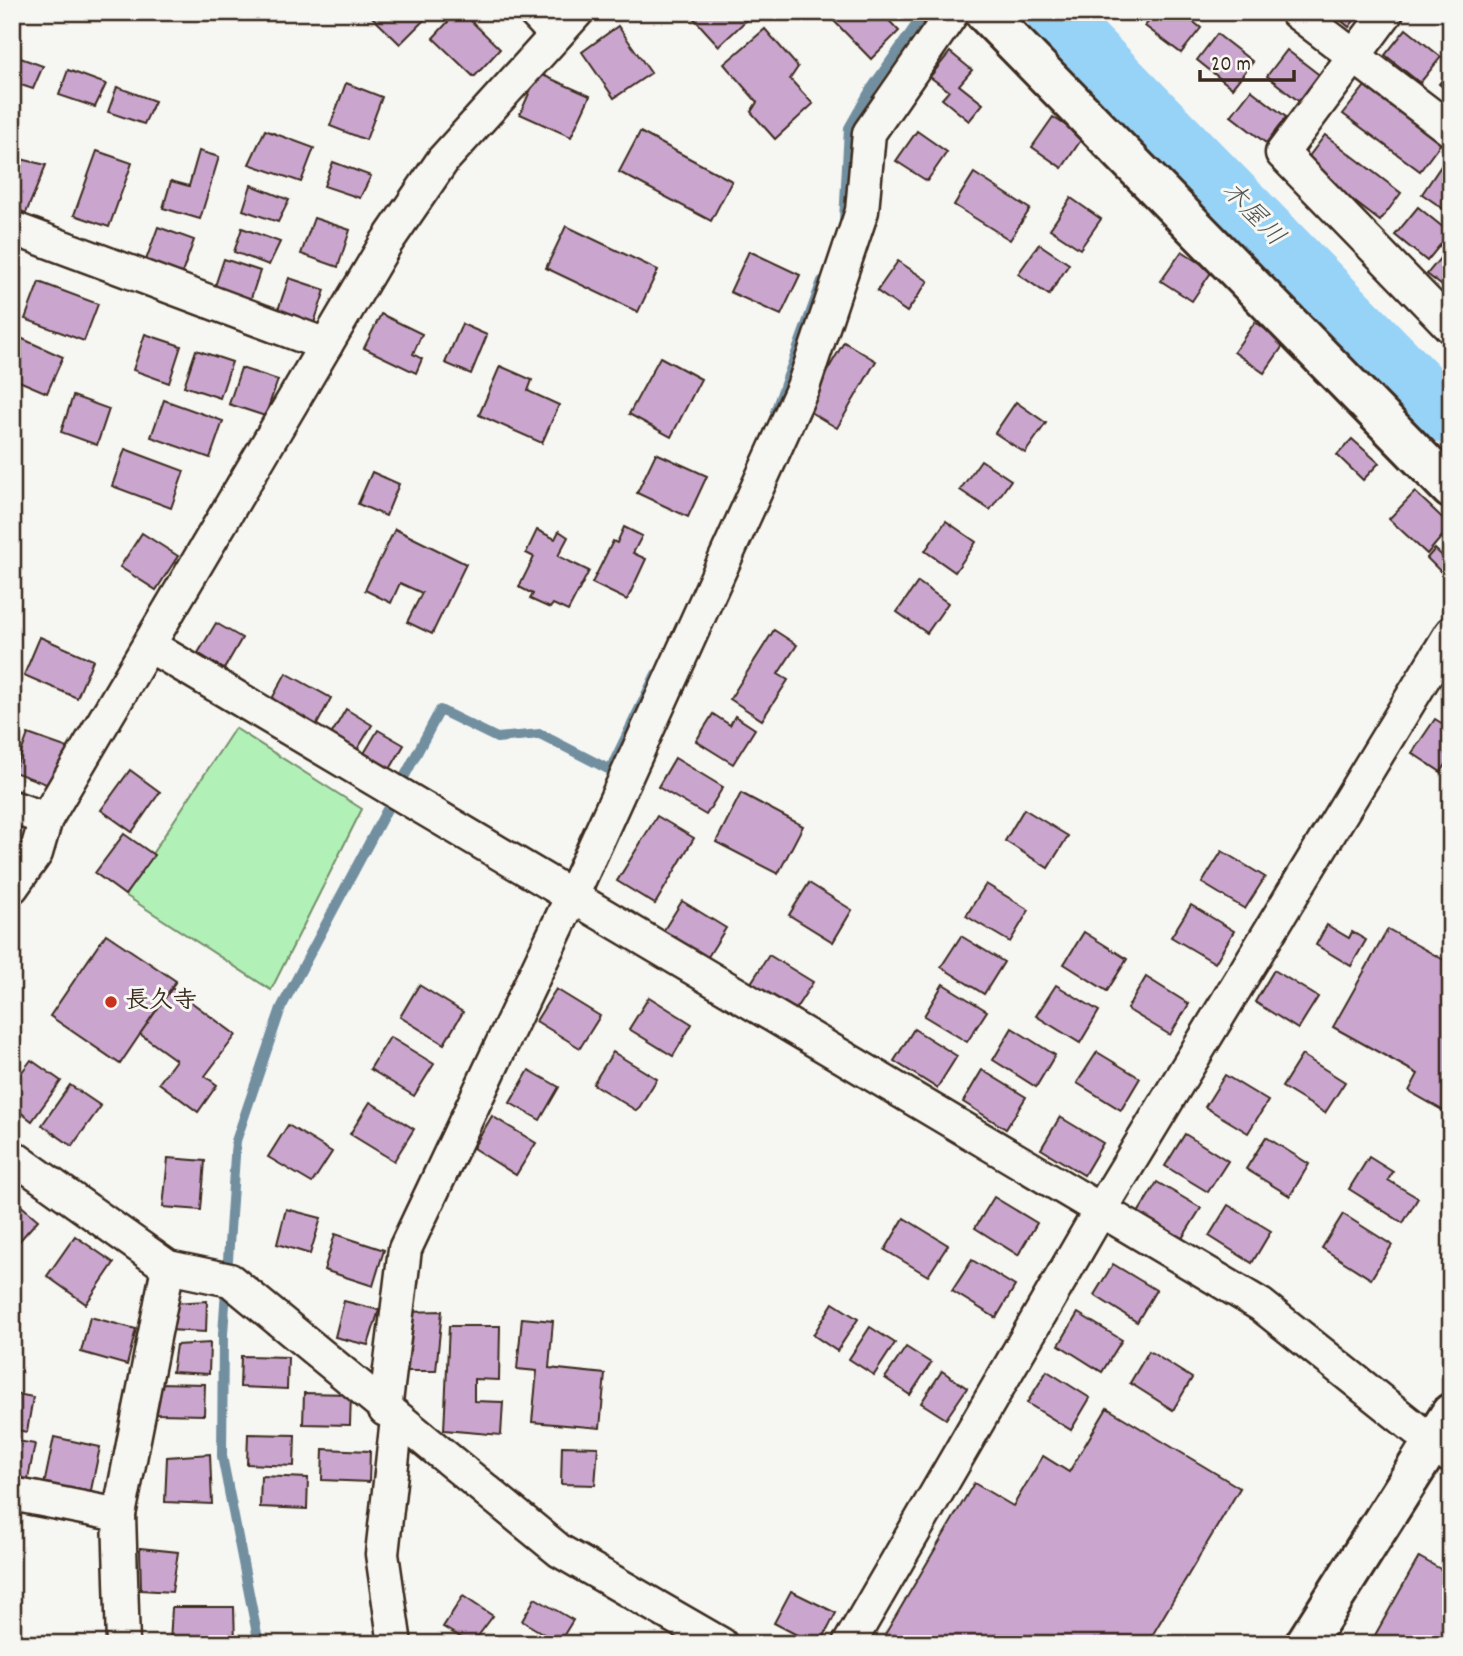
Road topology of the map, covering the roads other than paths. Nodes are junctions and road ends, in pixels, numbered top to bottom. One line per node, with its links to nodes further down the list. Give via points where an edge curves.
1 (534, 12): 7 (street)
2 (577, 12): 7 (street)
3 (953, 12): 19 (street, via 869,134 862,211 803,387)
4 (984, 12): 13 (street)
5 (1296, 12): 8 (street)
6 (1387, 12): 8 (street)
7 (556, 35): 12 (street, via 443,160)
8 (1354, 56): 9 (street); 11 (street, via 1282,153)
9 (1451, 130)
10 (12, 228): 12 (street)
11 (1451, 327)
12 (326, 345): 15 (street)
13 (1451, 489)
14 (1451, 633): 21 (street)
15 (150, 646): 17 (street); 19 (street)
16 (12, 807): 17 (street)
17 (47, 819): 18 (street, via 36,853)
18 (12, 887)
19 (572, 895): 21 (street); 23 (street, via 405,1249)
20 (12, 1156): 22 (street)
21 (1100, 1211): 24 (street, via 1261,1305); 30 (street)
22 (168, 1267): 23 (street, via 230,1280); 26 (street)
23 (391, 1415): 28 (street, via 382,1554); 29 (street, via 560,1551)
24 (1444, 1438): 31 (street)
25 (12, 1494): 26 (street)
26 (119, 1515): 27 (street)
27 (123, 1644)
28 (395, 1644)
29 (721, 1644)
30 (849, 1644)
31 (1305, 1644)

